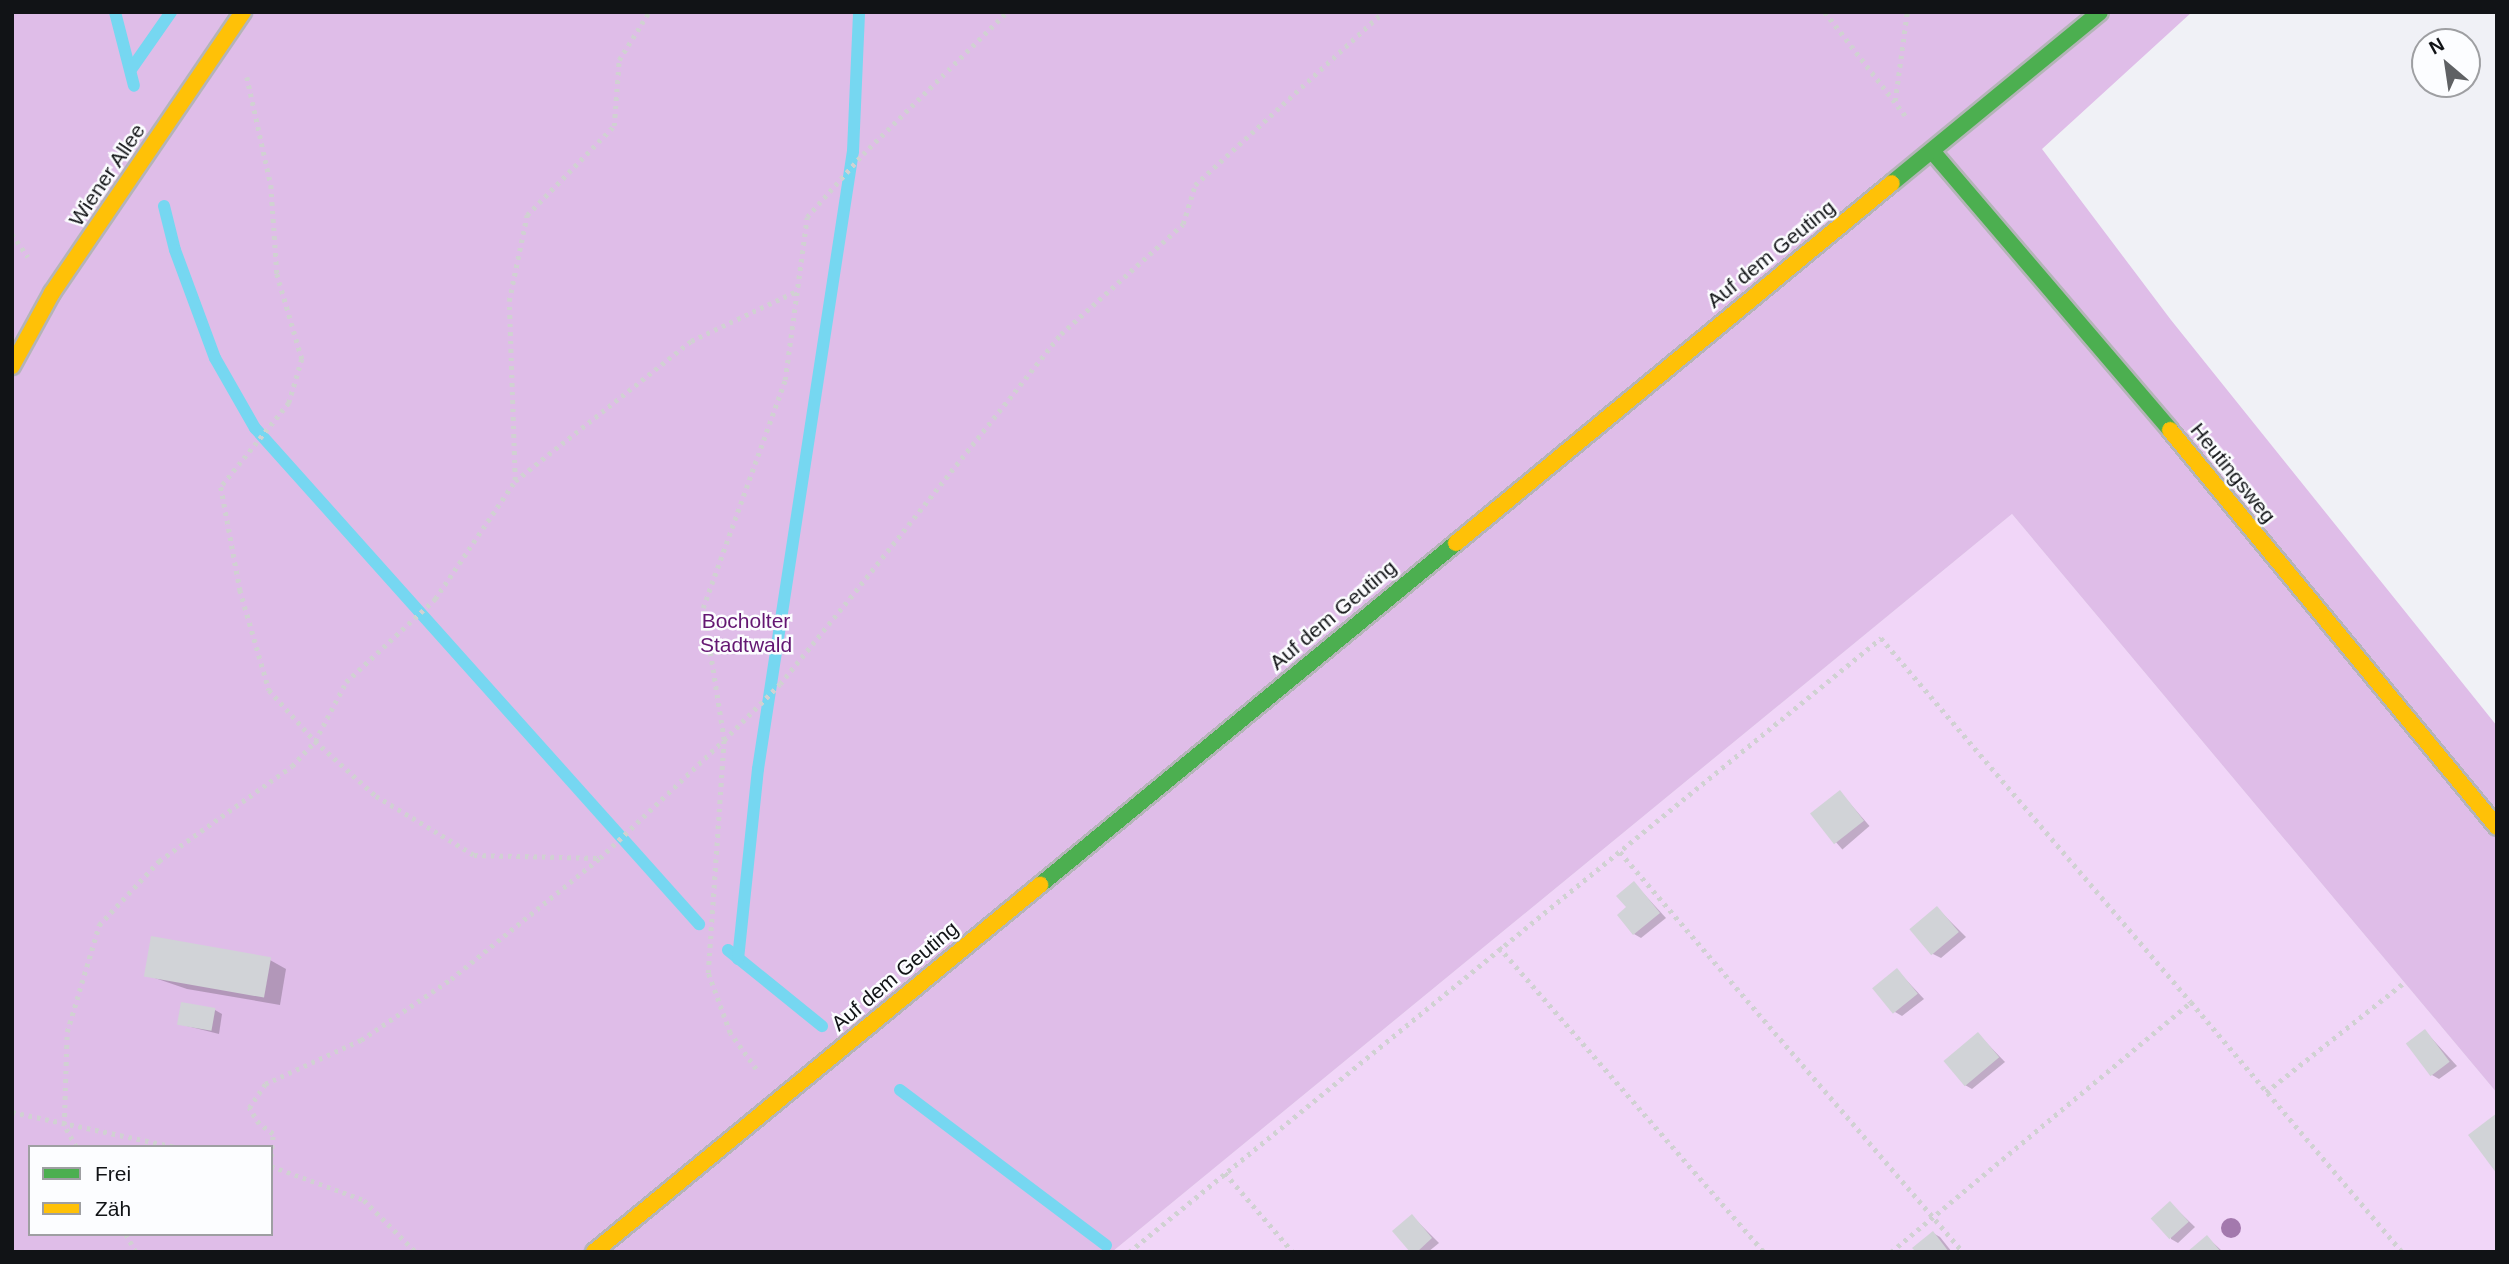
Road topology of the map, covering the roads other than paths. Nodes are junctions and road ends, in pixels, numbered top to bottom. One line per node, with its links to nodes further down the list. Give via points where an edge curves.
1 (243, 12): 4 (street, Wiener Allee, via 52,293)
2 (2100, 12): 3 (street, Auf dem Geuting)
3 (1932, 151): 5 (street, Heutingsweg, via 2150,406); 6 (street, Auf dem Geuting)
4 (12, 366)
5 (2497, 827)
6 (594, 1252)

